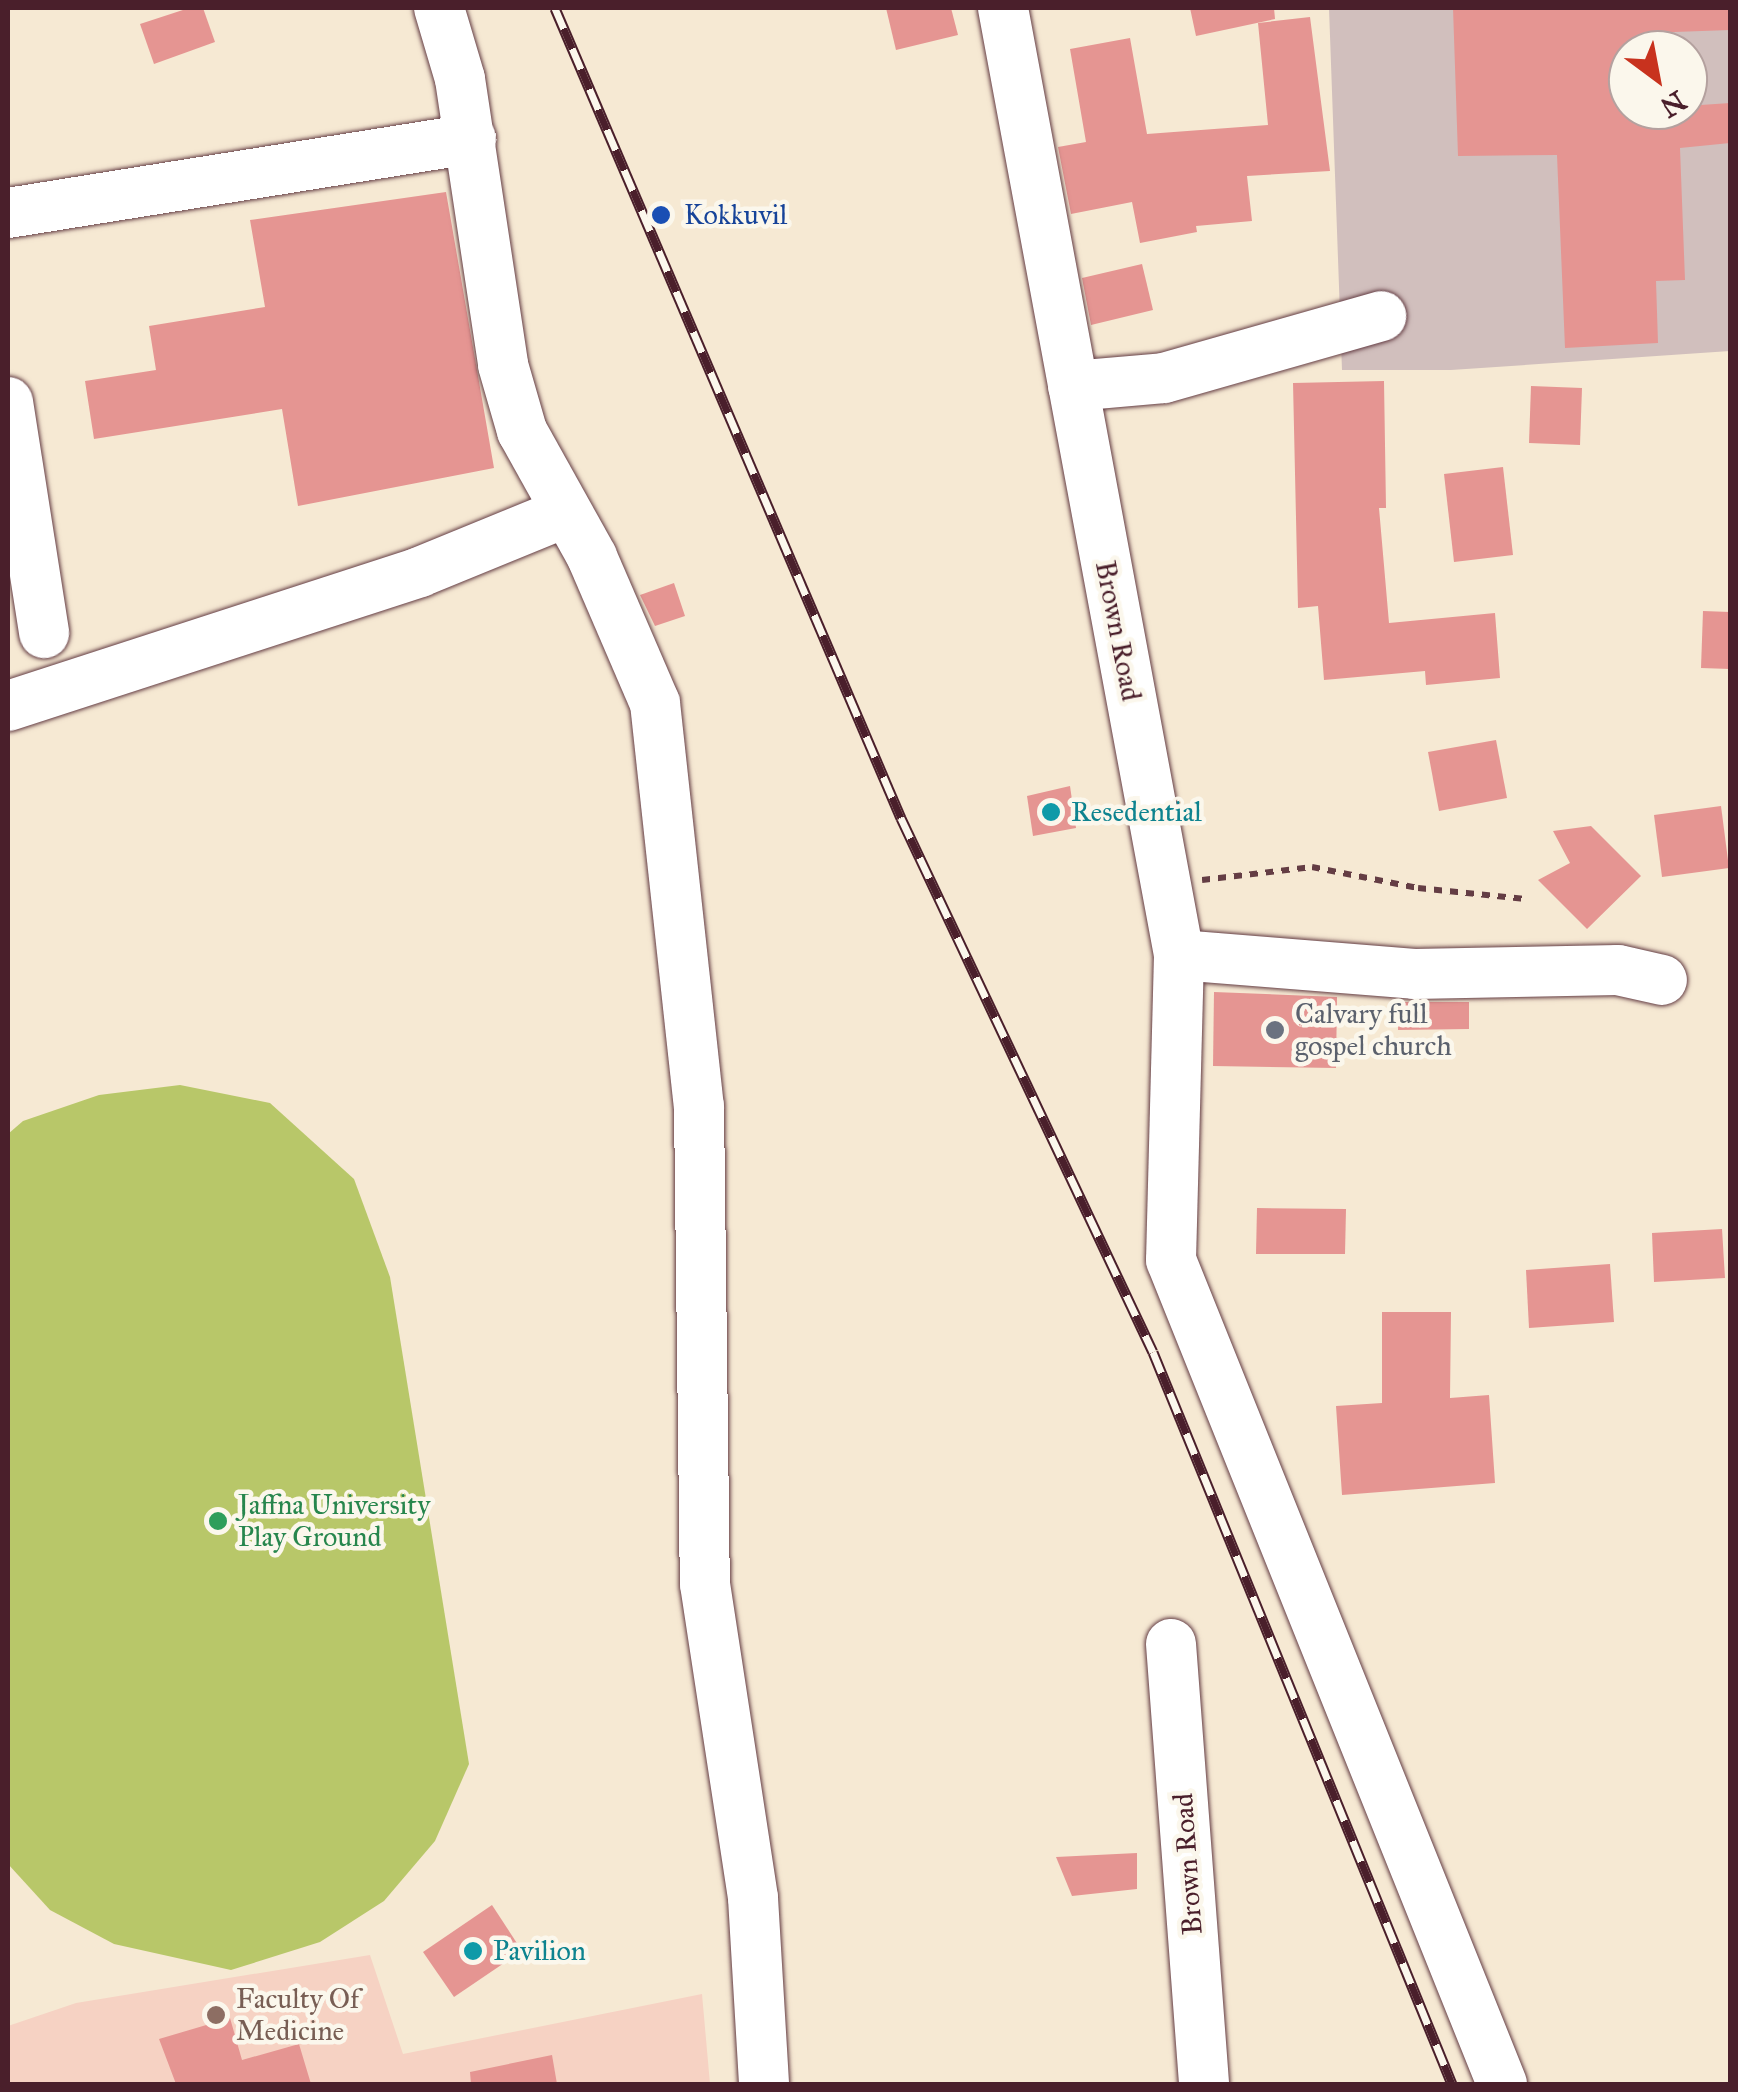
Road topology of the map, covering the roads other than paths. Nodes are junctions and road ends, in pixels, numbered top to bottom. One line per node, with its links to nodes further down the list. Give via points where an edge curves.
1 (439, 8): 3 (street)
2 (1002, 8): 6 (street, Brown Road)
3 (471, 139): 4 (street); 8 (street, via 503,365 522,431)
4 (8, 212)
5 (1381, 316): 6 (street, via 1164,378)
6 (1073, 386): 11 (street, Brown Road)
7 (8, 402): 9 (street)
8 (566, 512): 10 (street, via 420,572); 14 (street, via 655,703 698,1106 705,1584 753,1898)
9 (44, 633)
10 (8, 706)
11 (1179, 955): 12 (street, via 1414,974 1618,970); 16 (street, Brown Road, via 1170,1260)
12 (1662, 980)
13 (1171, 1644): 15 (street, Brown Road)
14 (764, 2084)
15 (1204, 2084)
16 (1502, 2084)

